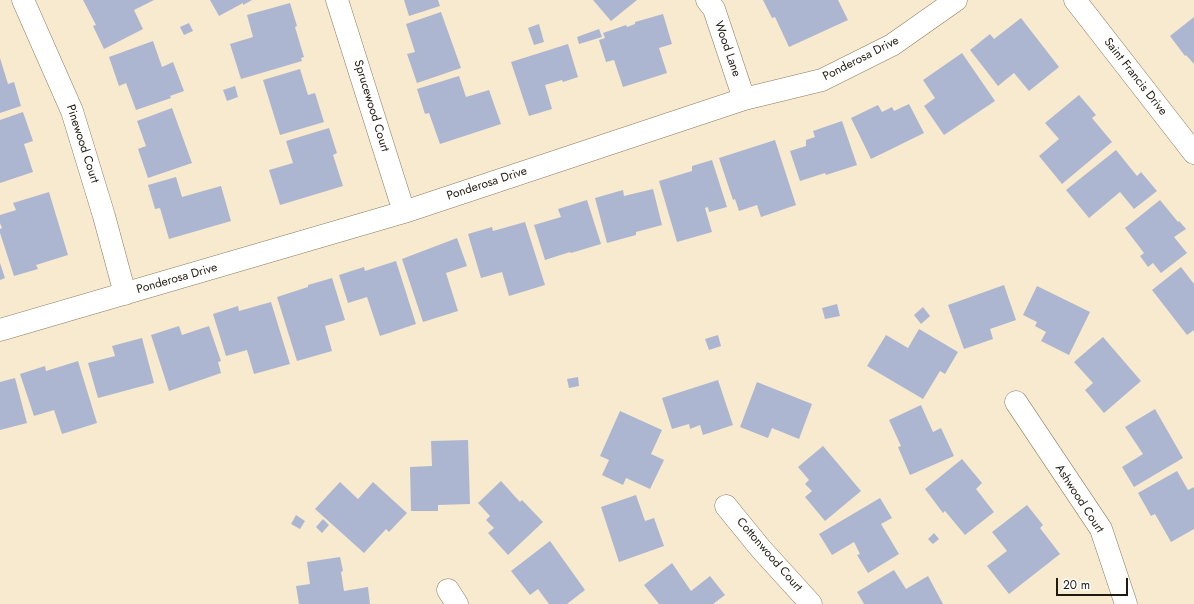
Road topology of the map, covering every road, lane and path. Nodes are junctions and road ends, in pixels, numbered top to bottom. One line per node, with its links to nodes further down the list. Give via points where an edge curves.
1 (23, 0): 9 (street, Pinewood Court, via 72,111)
2 (337, 0): 8 (street, Sprucewood Court)
3 (707, 0): 6 (street, Wood Lane, via 714,9)
4 (956, 0): 6 (street, Ponderosa Drive, via 892,45 822,80)
5 (1075, 0): 7 (street, Saint Francis Drive)
6 (744, 99): 8 (street, Ponderosa Drive)
7 (1194, 153)
8 (404, 212): 9 (street, Ponderosa Drive)
9 (125, 294): 10 (street, Ponderosa Drive)
10 (0, 330)
11 (1016, 402): 14 (street, Ashwood Court, via 1101,529)
12 (726, 506): 13 (street, Cottonwood Court)
13 (811, 604)
14 (1126, 604)

